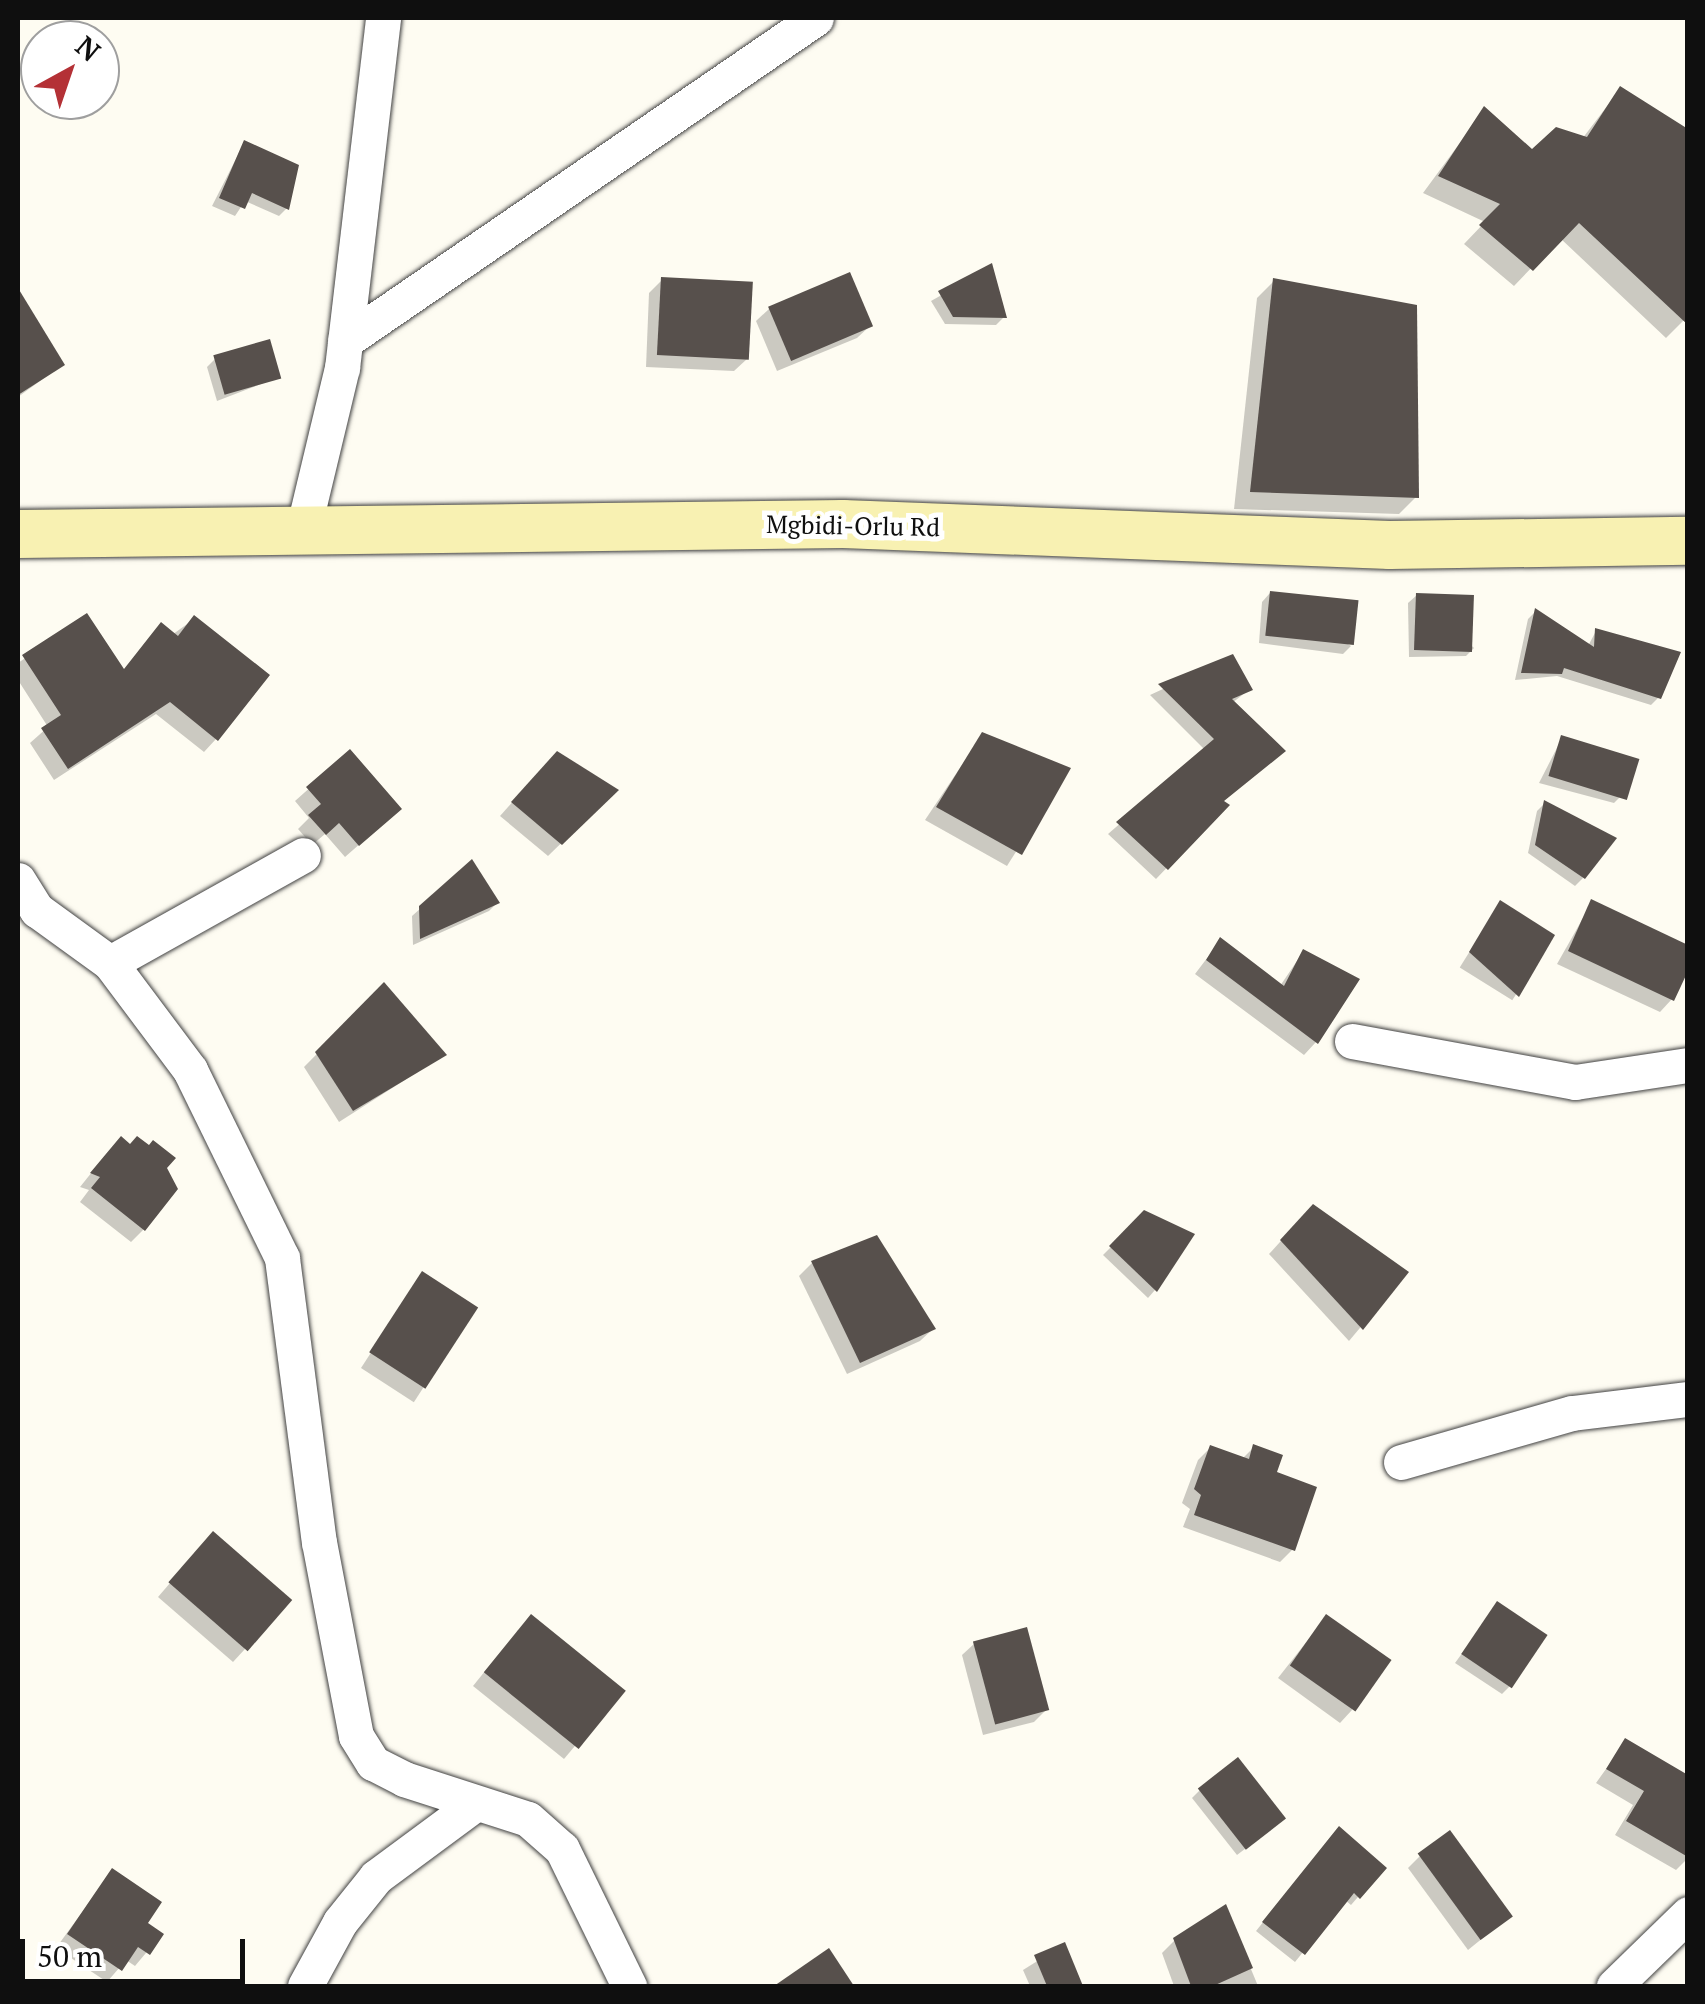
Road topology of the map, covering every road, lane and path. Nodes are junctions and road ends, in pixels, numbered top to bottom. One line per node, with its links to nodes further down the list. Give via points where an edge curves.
1 (383, 18): 3 (street)
2 (816, 18): 3 (street)
3 (345, 342): 4 (street)
4 (303, 530): 5 (main road, Mgbidi-Orlu Rd); 6 (main road, Mgbidi-Orlu Rd, via 843,524 1390,545)
5 (18, 534)
6 (1688, 540)
7 (303, 856): 9 (street)
8 (18, 880): 9 (street, via 38,910)
9 (110, 963): 14 (street, via 190,1070 282,1258 347,1716 374,1763)
10 (1352, 1041): 11 (street, via 1576,1082)
11 (1688, 1064)
12 (1688, 1399): 13 (street, via 1572,1413)
13 (1401, 1462)
14 (476, 1802): 16 (street, via 376,1876 340,1922); 17 (street, via 528,1819 562,1850)
15 (1688, 1914): 18 (street)
16 (305, 1986)
17 (629, 1986)
18 (1614, 1986)

